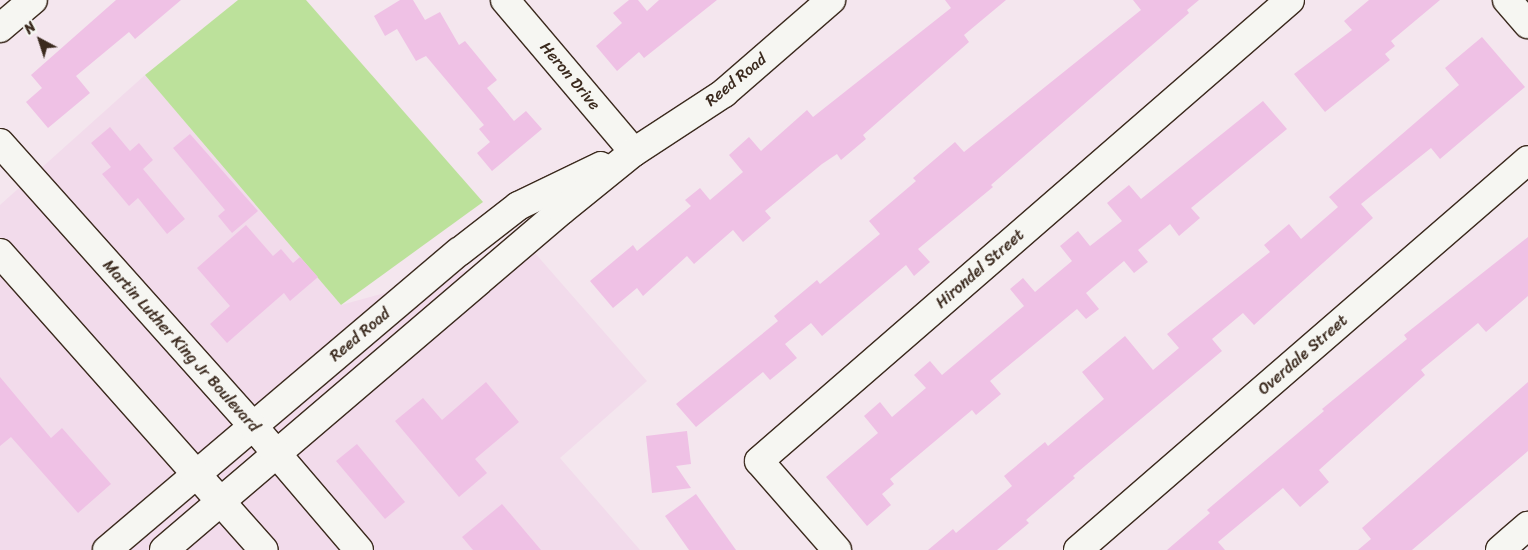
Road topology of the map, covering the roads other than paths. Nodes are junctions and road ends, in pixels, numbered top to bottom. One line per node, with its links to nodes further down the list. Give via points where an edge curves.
1 (33, 0): 7 (street)
2 (505, 0): 9 (street, Heron Drive)
3 (831, 0): 9 (street, Reed Road, via 724,93)
4 (1290, 0): 21 (street, Hirondel Street, via 759,461)
5 (1507, 0): 6 (street)
6 (1528, 24)
7 (0, 28)
8 (0, 143): 12 (street, Martin Luther King Jr Boulevard)
9 (634, 152): 12 (street, Reed Road, via 518,206); 13 (street, Reed Road)
10 (1528, 160): 22 (street, Overdale Street)
11 (0, 253): 14 (street)
12 (253, 426): 13 (street, Martin Luther King Jr Boulevard); 14 (street, Reed Road)
13 (276, 453): 15 (street, Reed Road); 20 (street, Martin Luther King Jr Boulevard)
14 (198, 474): 15 (street); 17 (street, Reed Road)
15 (220, 502): 18 (street, Reed Road); 19 (street)
16 (1528, 526): 23 (street)
17 (107, 550)
18 (164, 550)
19 (264, 550)
20 (359, 550)
21 (836, 550)
22 (1078, 550)
23 (1500, 550)

